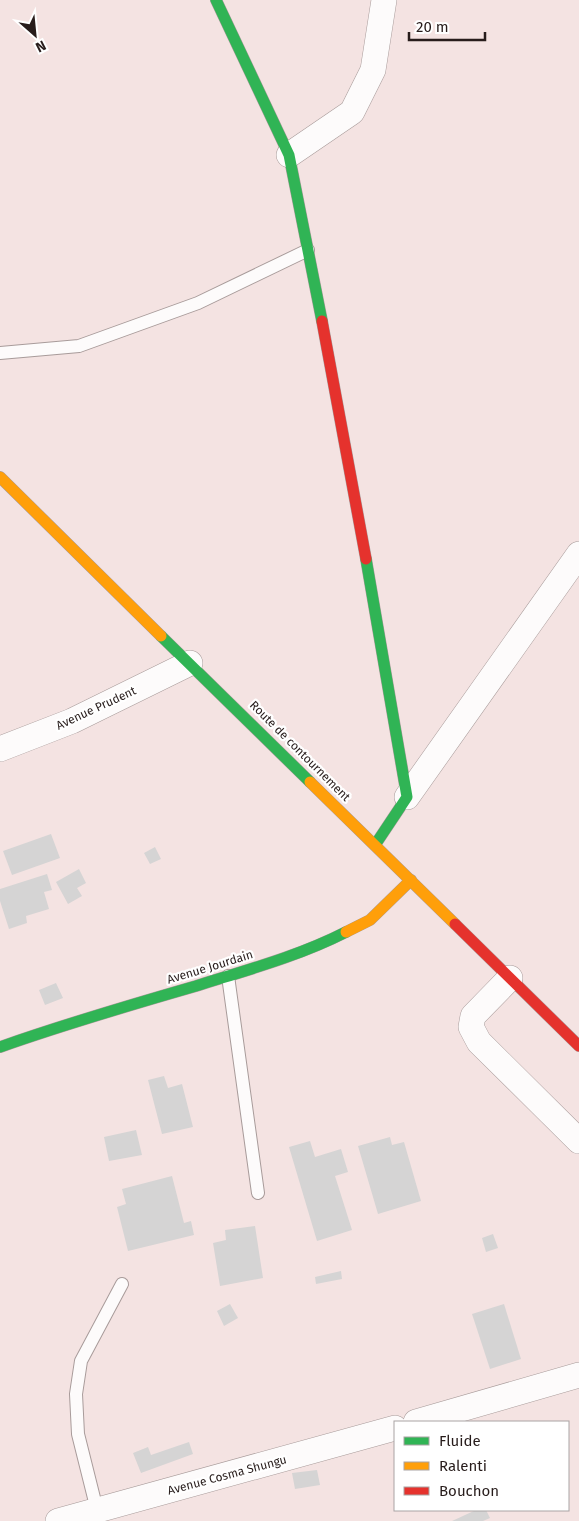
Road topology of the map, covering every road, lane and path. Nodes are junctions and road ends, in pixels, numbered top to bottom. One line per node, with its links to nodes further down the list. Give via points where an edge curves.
1 (216, 0): 3 (street)
2 (386, 1): 3 (street, via 373,70 352,112)
3 (289, 155): 4 (street)
4 (308, 250): 5 (lane, via 198,303 79,346); 10 (street, via 349,459)
5 (0, 353)
6 (0, 477): 8 (street, Route de contournement)
7 (579, 554): 10 (street)
8 (190, 663): 9 (street, Avenue Prudent, via 72,721); 11 (street, Route de contournement)
9 (0, 749)
10 (407, 797): 11 (street)
11 (375, 844): 12 (street, Route de contournement)
12 (412, 880): 13 (street, Avenue Jourdain, via 370,920 321,945); 14 (street, Route de contournement)
13 (228, 976): 16 (street, Avenue Jourdain); 18 (lane)
14 (510, 978): 15 (street, Route de contournement); 17 (street, via 473,1016 471,1027 479,1042)
15 (579, 1046)
16 (0, 1047)
17 (579, 1141)
18 (258, 1193)
19 (122, 1284): 23 (lane, via 81,1360 76,1394 78,1434)
20 (579, 1375): 21 (street)
21 (419, 1421)
22 (394, 1428): 23 (street, Avenue Cosma Shungu)
23 (97, 1510): 24 (street, Avenue Cosma Shungu)
24 (58, 1521)

